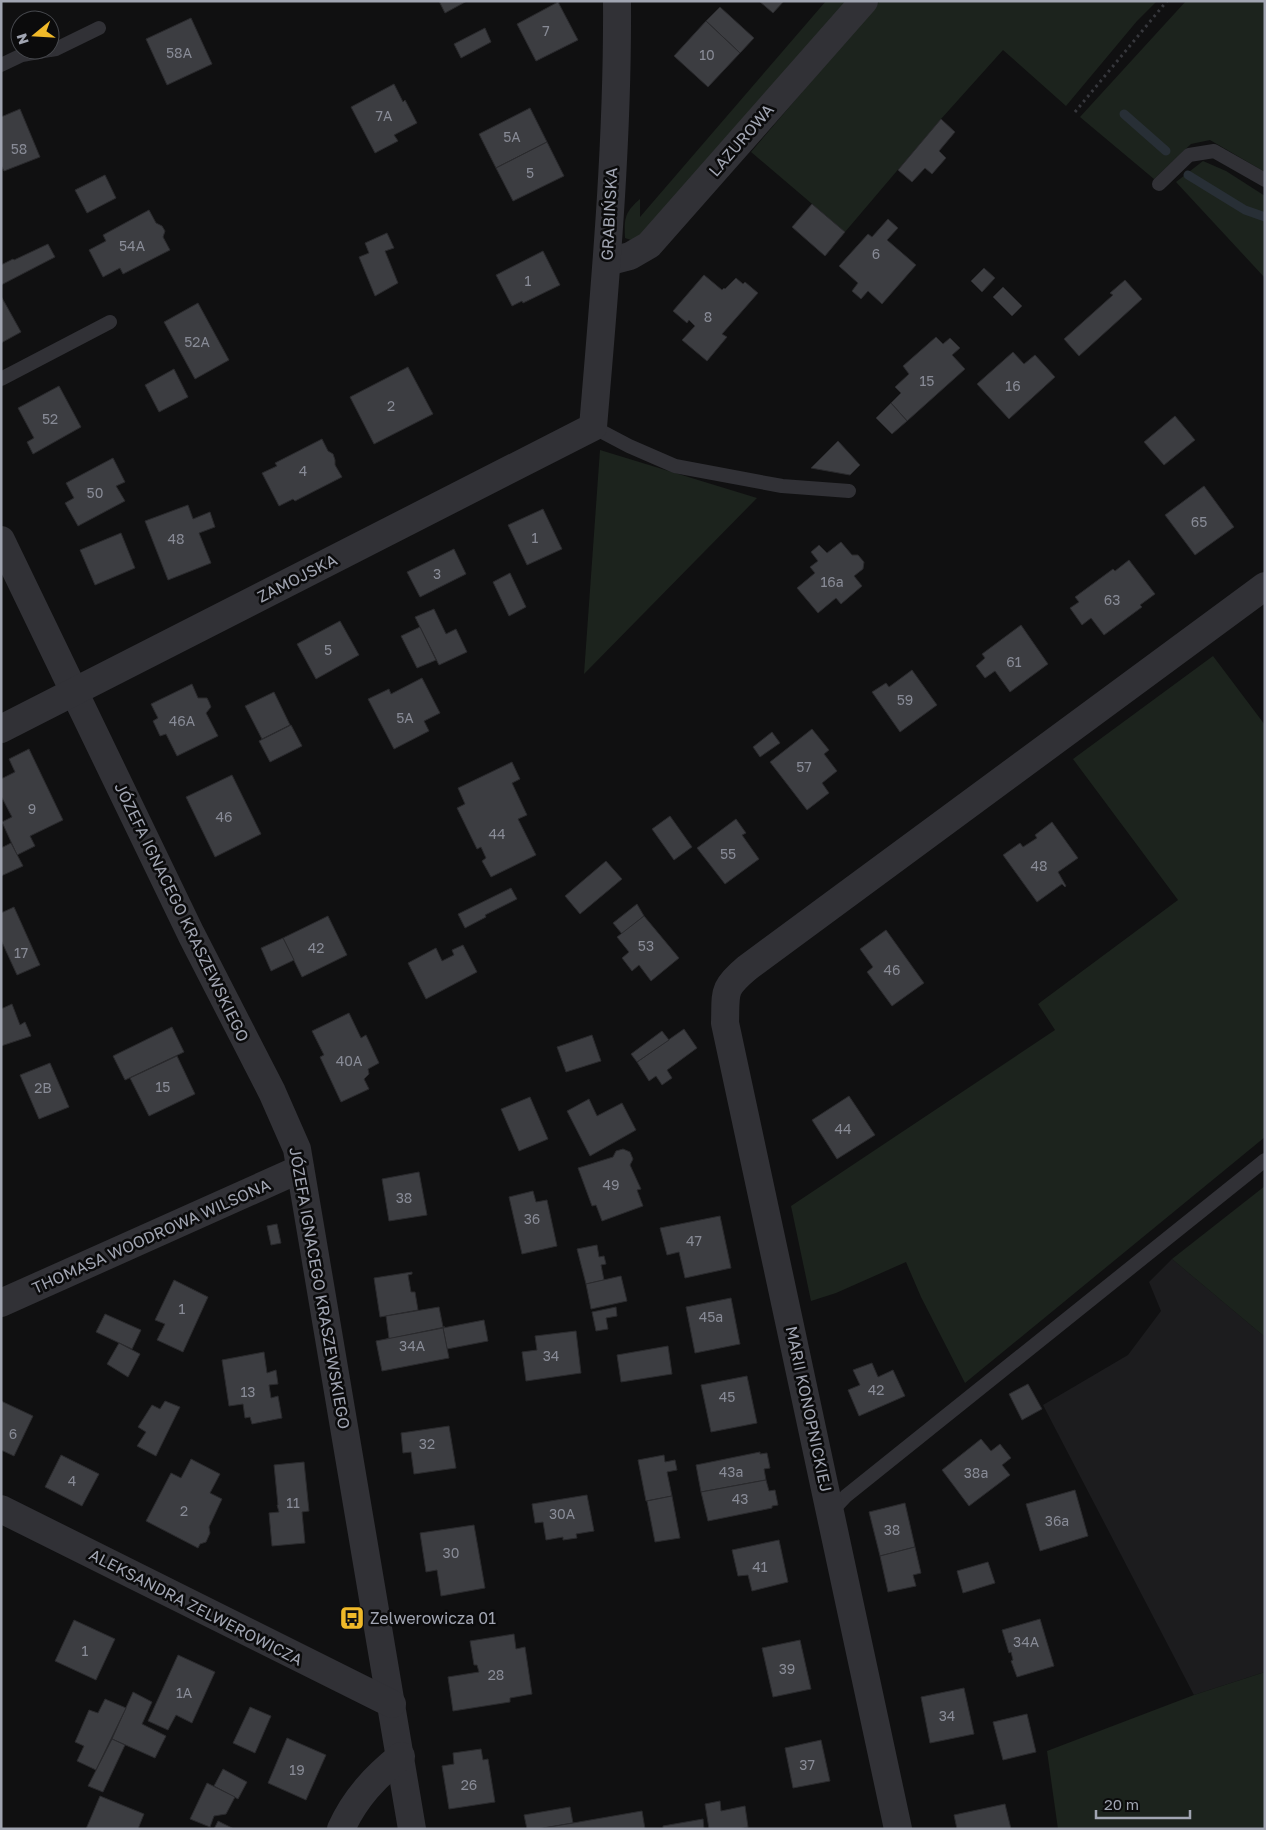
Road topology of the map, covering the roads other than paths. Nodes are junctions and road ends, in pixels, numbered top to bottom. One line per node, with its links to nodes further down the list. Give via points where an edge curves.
1 (617, 1): 7 (street, GRABIŃSKA, via 618,48)
2 (864, 1): 7 (street, LAZUROWA, via 649,245 630,256)
3 (99, 28): 4 (lane)
4 (60, 47)
5 (1265, 180): 6 (lane, via 1214,151 1189,155)
6 (1159, 184)
7 (607, 262): 10 (street, GRABIŃSKA)
8 (110, 322): 9 (lane)
9 (1, 379)
10 (593, 427): 11 (lane, via 675,466 782,486); 14 (street, ZAMOJSKA)
11 (849, 491)
12 (1, 540): 14 (street, JÓZEFA IGNACEGO KRASZEWSKIEGO)
13 (1265, 586): 20 (street, MARII KONOPNICKIEJ, via 747,968 726,990 725,1023)
14 (74, 693): 15 (street, ZAMOJSKA); 17 (street, JÓZEFA IGNACEGO KRASZEWSKIEGO, via 272,1092 297,1149)
15 (1, 729)
16 (1265, 1160): 20 (lane, via 846,1496)
17 (300, 1169): 18 (street, THOMASA WOODROWA WILSONA); 21 (street, JÓZEFA IGNACEGO KRASZEWSKIEGO)
18 (1, 1303)
19 (1, 1510): 21 (street, ALEKSANDRA ZELWEROWICZA)
20 (831, 1512): 25 (street, MARII KONOPNICKIEJ)
21 (392, 1704): 22 (street, JÓZEFA IGNACEGO KRASZEWSKIEGO)
22 (401, 1756): 23 (street, via 366,1788 349,1811); 24 (street, JÓZEFA IGNACEGO KRASZEWSKIEGO)
23 (341, 1829)
24 (412, 1829)
25 (898, 1829)

